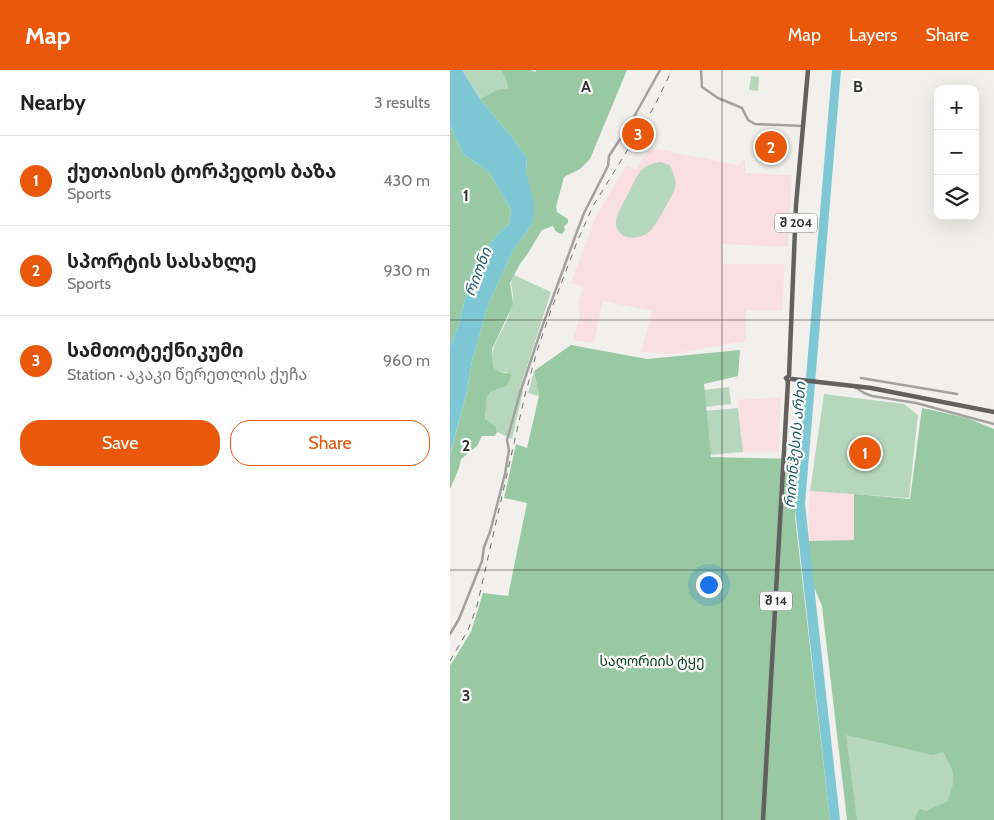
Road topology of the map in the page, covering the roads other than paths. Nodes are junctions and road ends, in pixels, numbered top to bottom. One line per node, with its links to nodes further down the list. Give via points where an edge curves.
1 (660, 70): 11 (street, via 609,156 608,166 584,213 520,393 507,440 509,450 505,474 482,561)
2 (701, 70): 4 (street, via 702,87 742,108 748,120 755,124)
3 (808, 70): 4 (main road, შ 204)
4 (803, 126): 6 (main road, შ 204, via 796,205)
5 (862, 378): 8 (street)
6 (790, 379): 7 (main road); 12 (main road, შ 14)
7 (854, 386): 9 (main road); 10 (street, via 872,396 936,408)
8 (957, 394)
9 (994, 412)
10 (994, 424)
11 (450, 634)
12 (763, 820)

